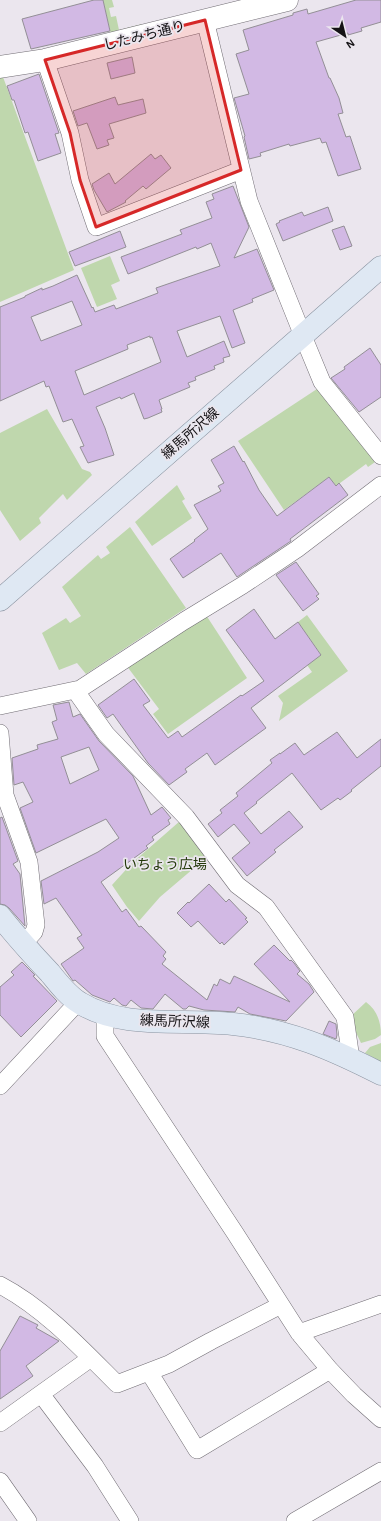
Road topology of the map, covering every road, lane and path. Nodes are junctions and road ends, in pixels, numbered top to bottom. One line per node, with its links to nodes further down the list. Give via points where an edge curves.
1 (287, 0): 2 (street, したみち通り)
2 (205, 20): 3 (street, したみち通り); 5 (street)
3 (45, 60): 4 (street, したみち通り); 5 (street, via 70,133 80,180 96,227)
4 (0, 67)
5 (241, 170): 7 (street, via 249,201)
6 (381, 267): 7 (main road, 練馬所沢線)
7 (303, 336): 8 (street, via 322,382); 10 (main road, 練馬所沢線)
8 (381, 456)
9 (381, 485): 11 (street, via 264,572)
10 (0, 600)
11 (75, 690): 12 (street); 18 (street, via 106,734 186,817 237,885 266,907 345,1017)
12 (0, 706)
13 (0, 733): 15 (street, via 5,796 30,862 36,925 34,932)
14 (0, 916): 15 (main road, 練馬所沢線)
15 (23, 944): 16 (main road, 練馬所沢線)
16 (78, 1002): 17 (main road, 練馬所沢線); 20 (street)
17 (105, 1015): 18 (main road, 練馬所沢線, via 260,1028 300,1037); 23 (street, via 105,1036)
18 (351, 1058): 19 (main road, 練馬所沢線)
19 (381, 1074)
20 (0, 1086)
21 (0, 1285): 25 (street, via 32,1305)
22 (381, 1304): 24 (street)
23 (281, 1305): 24 (street); 27 (street)
24 (299, 1333): 26 (street)
25 (91, 1358): 27 (street, via 117,1384); 28 (street)
26 (330, 1370): 27 (street, via 197,1450); 29 (street)
27 (149, 1372)
28 (41, 1394): 30 (street); 34 (street, via 95,1466)
29 (381, 1419)
30 (0, 1423)
31 (381, 1471): 35 (street)
32 (0, 1481): 33 (street)
33 (28, 1521)
34 (130, 1521)
35 (295, 1521)

